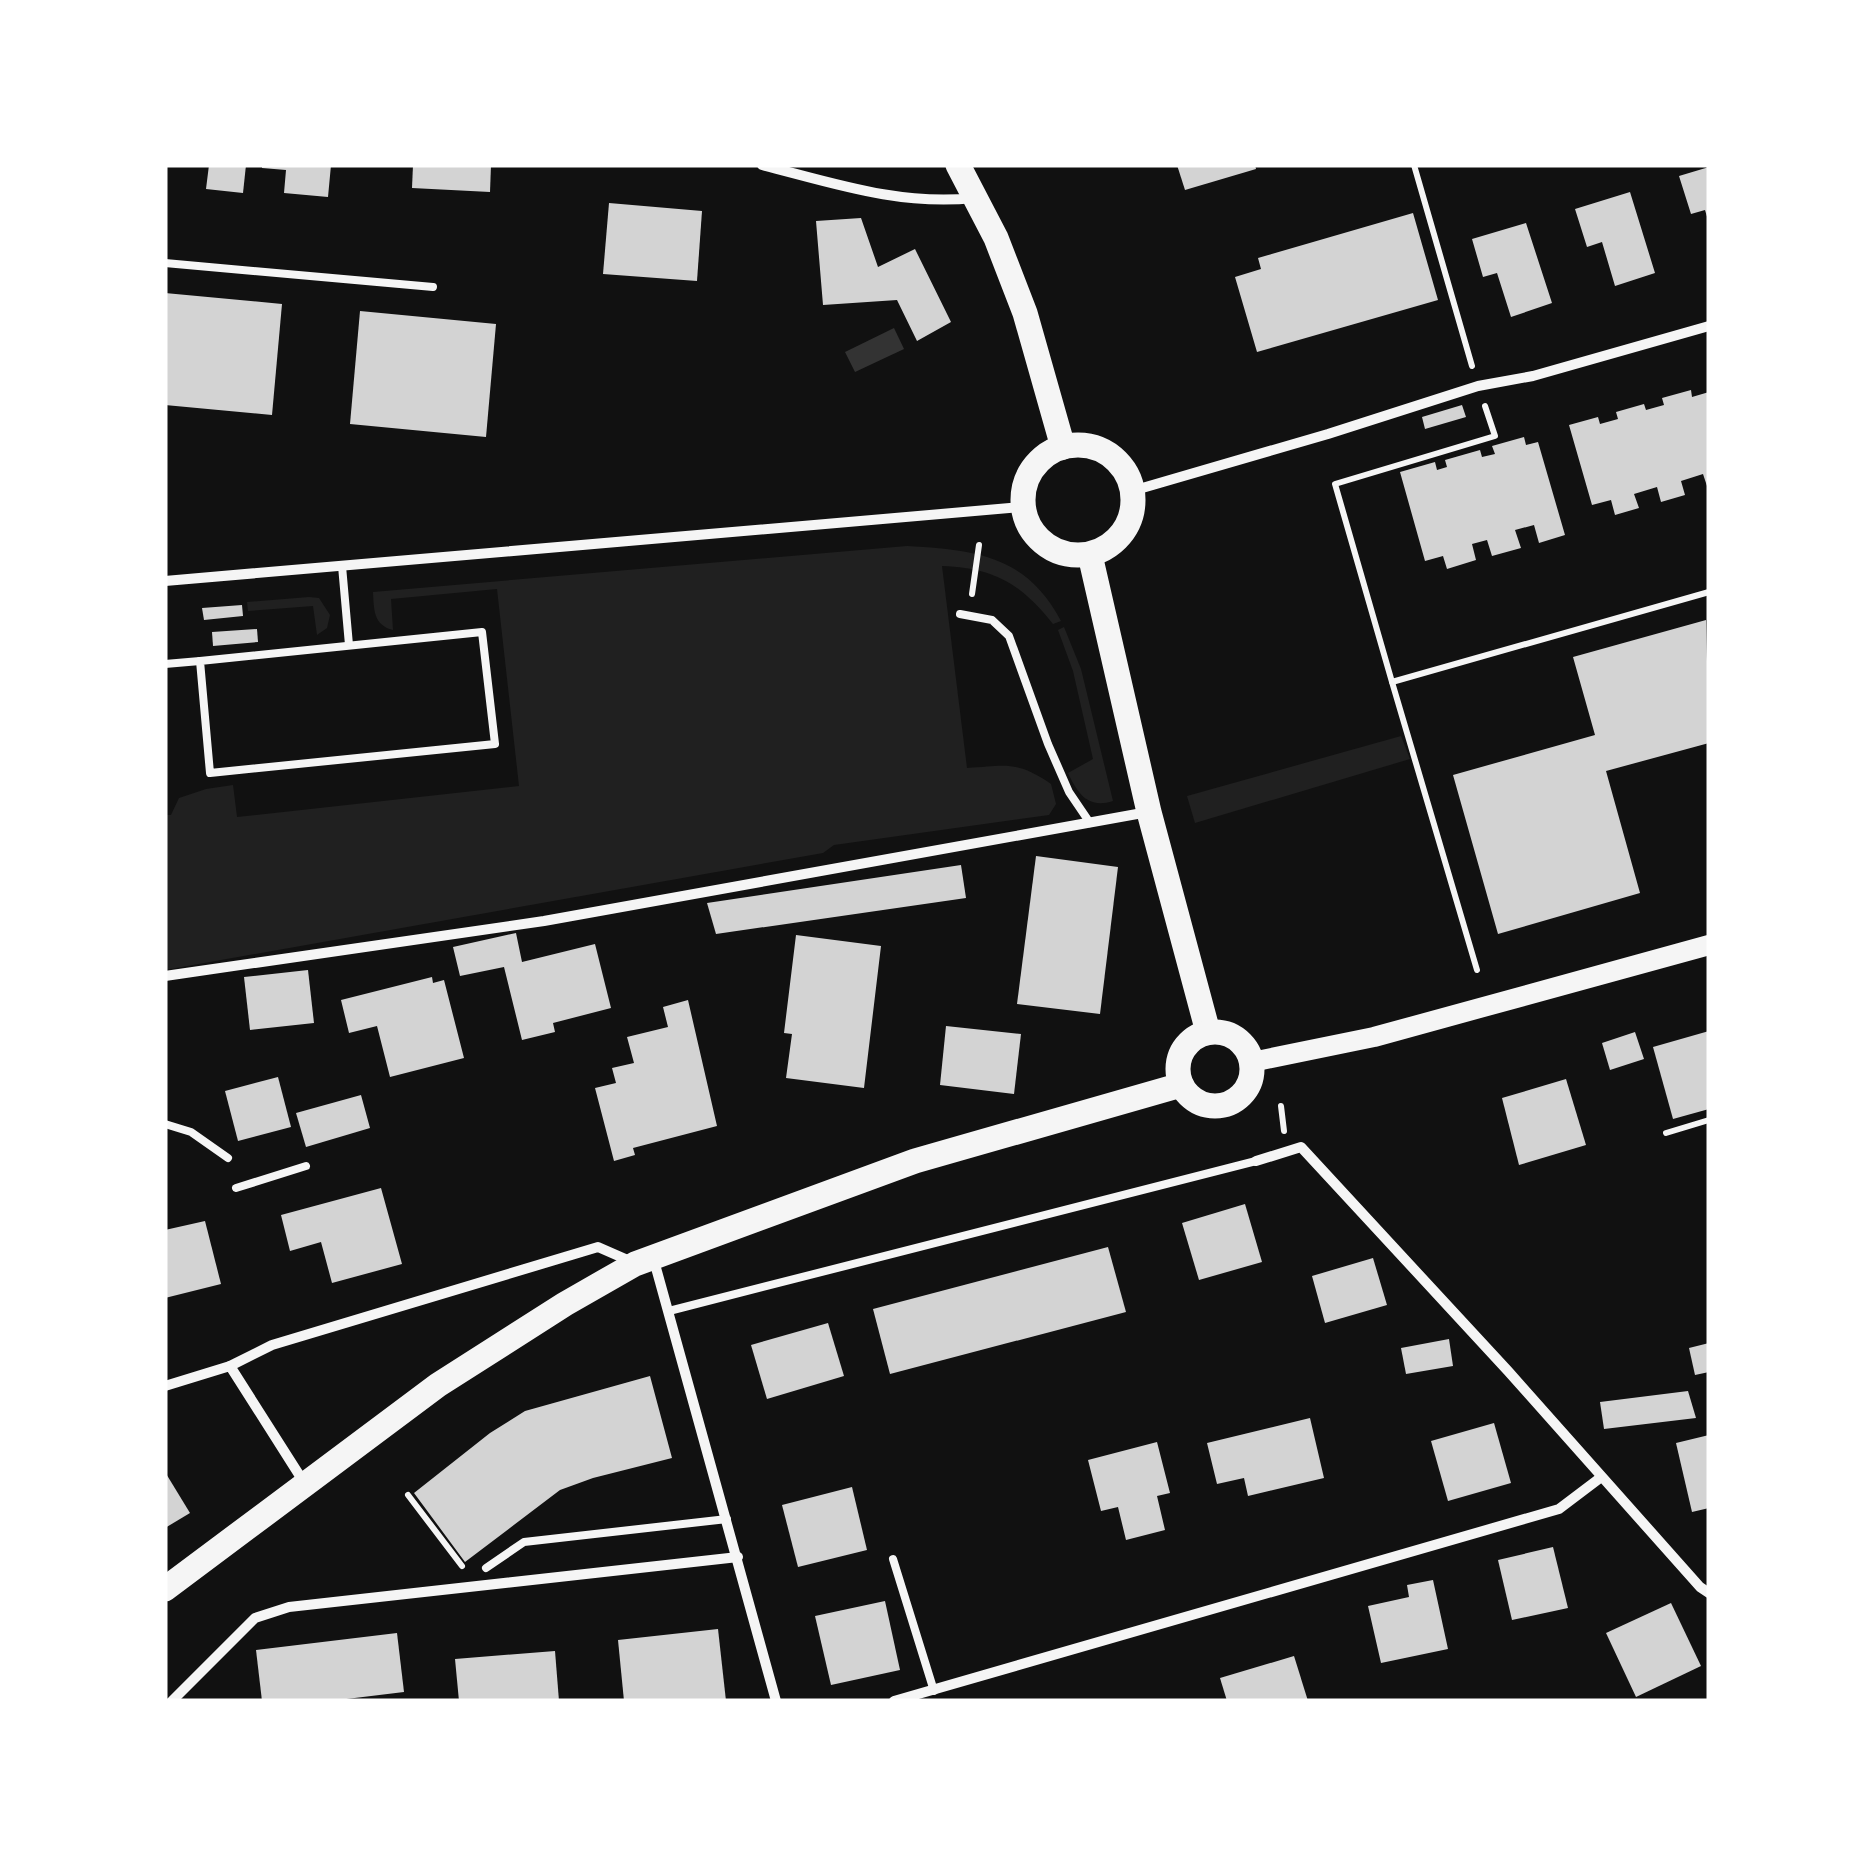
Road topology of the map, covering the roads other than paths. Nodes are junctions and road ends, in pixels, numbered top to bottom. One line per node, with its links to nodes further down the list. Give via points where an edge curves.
1 (762, 165): 3 (street, via 890,198)
2 (958, 165): 3 (main road)
3 (975, 198): 7 (main road, via 1026,314)
4 (165, 263): 5 (lane)
5 (433, 286)
6 (1709, 326): 8 (street, via 1478,386)
7 (1064, 447): 8 (main road, via 1108,454); 9 (main road, via 1031,469)
8 (1132, 491): 10 (main road, via 1124,532)
9 (1022, 507): 10 (main road, via 1046,546); 11 (street)
10 (1090, 555): 17 (main road)
11 (342, 566): 12 (street); 14 (lane)
12 (165, 581)
13 (960, 614): 18 (lane, via 992,620 1009,636 1048,744)
14 (349, 645): 15 (lane); 15 (lane, via 482,632 496,744 210,773)
15 (200, 660): 16 (lane)
16 (165, 664)
17 (1150, 812): 18 (street); 21 (main road)
18 (1090, 822): 20 (street, via 544,920)
19 (1709, 946): 22 (main road, via 1374,1037)
20 (165, 976)
21 (1208, 1032): 22 (main road, via 1236,1038); 23 (main road, via 1180,1052)
22 (1252, 1062): 23 (main road, via 1248,1084 1232,1102 1209,1106)
23 (1181, 1085): 29 (main road, via 915,1161)
24 (165, 1124): 25 (lane, via 191,1132)
25 (228, 1158)
26 (1256, 1160): 30 (lane); 33 (street, via 1301,1148)
27 (306, 1166): 28 (lane)
28 (236, 1188)
29 (644, 1260): 30 (street); 31 (street, via 598,1247 272,1344); 34 (main road, via 438,1385)
30 (669, 1310): 35 (street)
31 (230, 1366): 32 (street); 34 (street)
32 (165, 1386)
33 (1600, 1478): 40 (street); 41 (street, via 1559,1509)
34 (305, 1484): 39 (main road)
35 (728, 1520): 36 (street); 38 (lane, via 524,1542)
36 (738, 1556): 42 (street, via 289,1607 255,1618); 43 (street)
37 (893, 1558): 41 (lane)
38 (486, 1568)
39 (165, 1589)
40 (1709, 1593)
41 (934, 1691): 44 (street)
42 (172, 1701)
43 (776, 1701)
44 (894, 1701)

